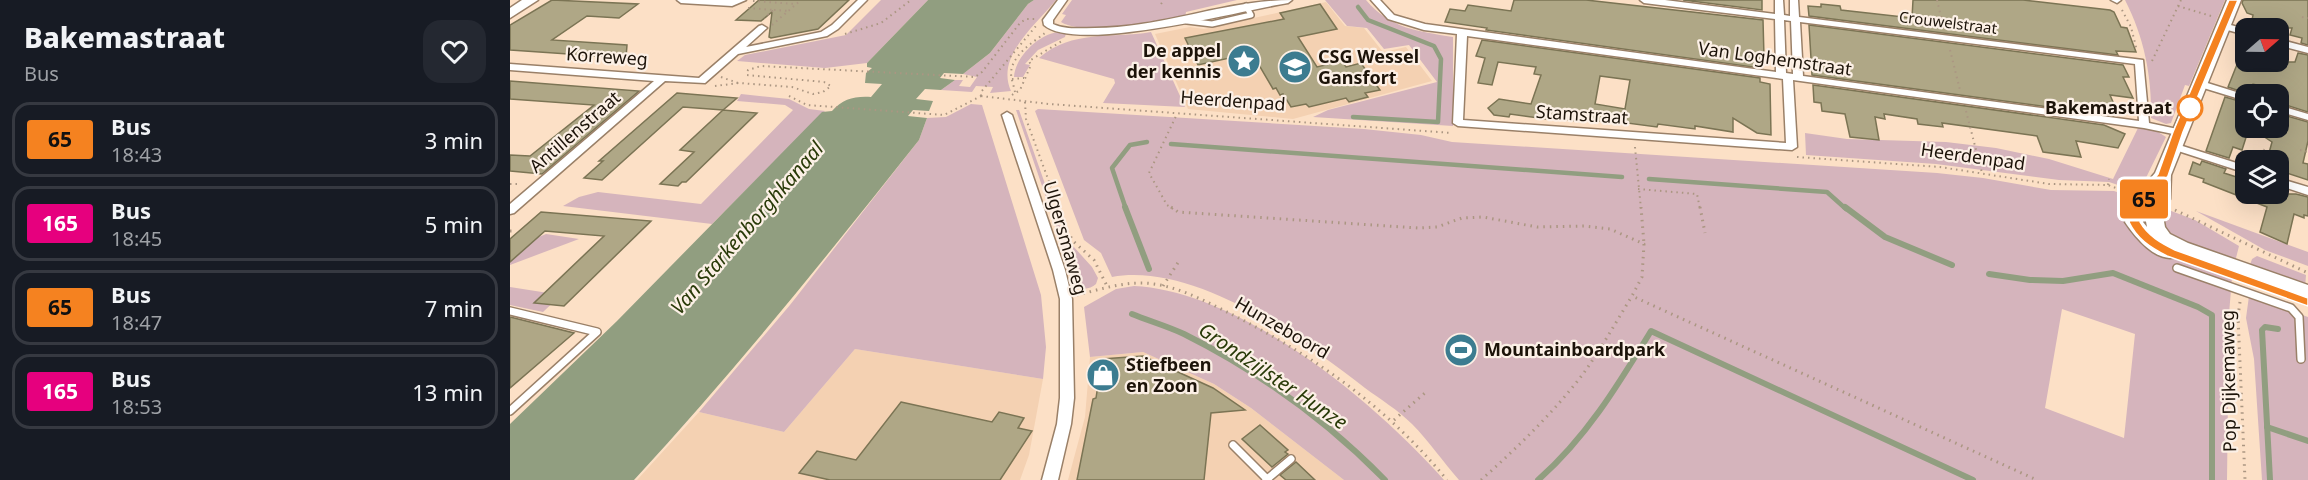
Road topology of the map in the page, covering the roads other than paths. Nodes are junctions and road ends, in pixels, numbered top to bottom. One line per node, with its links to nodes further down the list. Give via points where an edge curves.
1 (531, 0): 12 (street)
2 (681, 0): 11 (street)
3 (863, 0): 21 (street, via 824,34)
4 (1062, 0): 5 (street, via 1048,20 1049,26 1132,30)
5 (1288, 0)
6 (1375, 0): 18 (street, Van Loghemstraat, via 1384,11 1402,21)
7 (1644, 0): 13 (street, Crouwelstraat)
8 (1779, 0): 13 (street)
9 (1794, 0): 14 (street)
10 (2234, 0): 15 (street)
11 (738, 1)
12 (510, 14)
13 (1779, 17): 14 (street, Crouwelstraat); 23 (street)
14 (1795, 18): 23 (street); 30 (street, Crouwelstraat, via 2140,64)
15 (2224, 23): 17 (street); 25 (street)
16 (762, 28): 21 (street)
17 (2235, 28)
18 (1462, 33): 23 (street, Van Loghemstraat); 23 (street, Stamstraat, via 1458,123 1794,152)
19 (2289, 45): 20 (street)
20 (2308, 50)
21 (738, 51): 24 (street, Korreweg, via 702,81)
22 (510, 67): 24 (street, Korreweg)
23 (1789, 77): 30 (street, Van Loghemstraat)
24 (663, 78): 36 (street, Antillenstraat)
25 (2200, 84): 26 (street); 31 (street)
26 (2235, 95)
27 (2289, 111): 29 (street)
28 (1007, 115): 45 (street, Ulgersmaweg, via 1066,299 1067,398)
29 (2308, 117)
30 (2144, 125): 31 (street, Van Loghemstraat)
31 (2176, 139): 32 (street); 35 (street)
32 (2235, 165)
33 (2289, 185): 34 (street)
34 (2308, 191)
35 (2152, 201): 38 (street, via 2156,229 2164,238); 39 (street, via 2134,222 2151,242 2171,253)
36 (510, 210)
37 (2176, 268): 41 (lane, via 2291,308 2299,317)
38 (2308, 292)
39 (2308, 301)
40 (510, 311): 42 (lane, via 597,332)
41 (2301, 358)
42 (510, 411)
43 (1233, 445): 46 (lane)
44 (1292, 459): 46 (lane)
45 (1050, 480)
46 (1267, 480)

